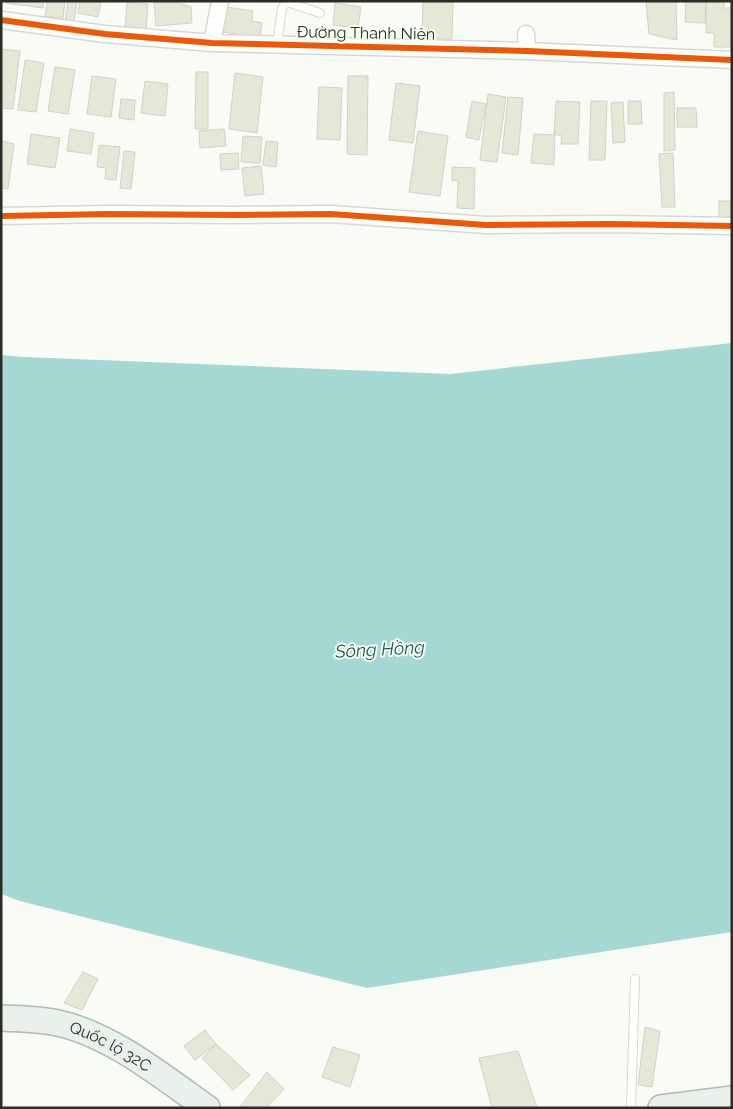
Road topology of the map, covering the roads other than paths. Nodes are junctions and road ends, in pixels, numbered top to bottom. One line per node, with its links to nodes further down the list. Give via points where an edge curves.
1 (220, 1): 5 (street)
2 (320, 13): 6 (lane, via 287,2 282,8)
3 (1, 20): 5 (street, Đường Thanh Niên, via 105,34)
4 (526, 34): 7 (street)
5 (212, 43): 6 (street, Đường Thanh Niên)
6 (277, 45): 7 (street, Đường Thanh Niên)
7 (527, 51): 8 (street, Đường Thanh Niên)
8 (732, 60)
9 (1, 216): 10 (street, via 331,214 486,225)
10 (732, 226)
11 (634, 979): 15 (lane)
12 (1, 1018): 14 (main road, Quốc lộ 32C, via 58,1023 83,1030 138,1060)
13 (732, 1100): 16 (main road); 17 (lane)
14 (207, 1108)
15 (631, 1108)
16 (661, 1108)
17 (730, 1108)

